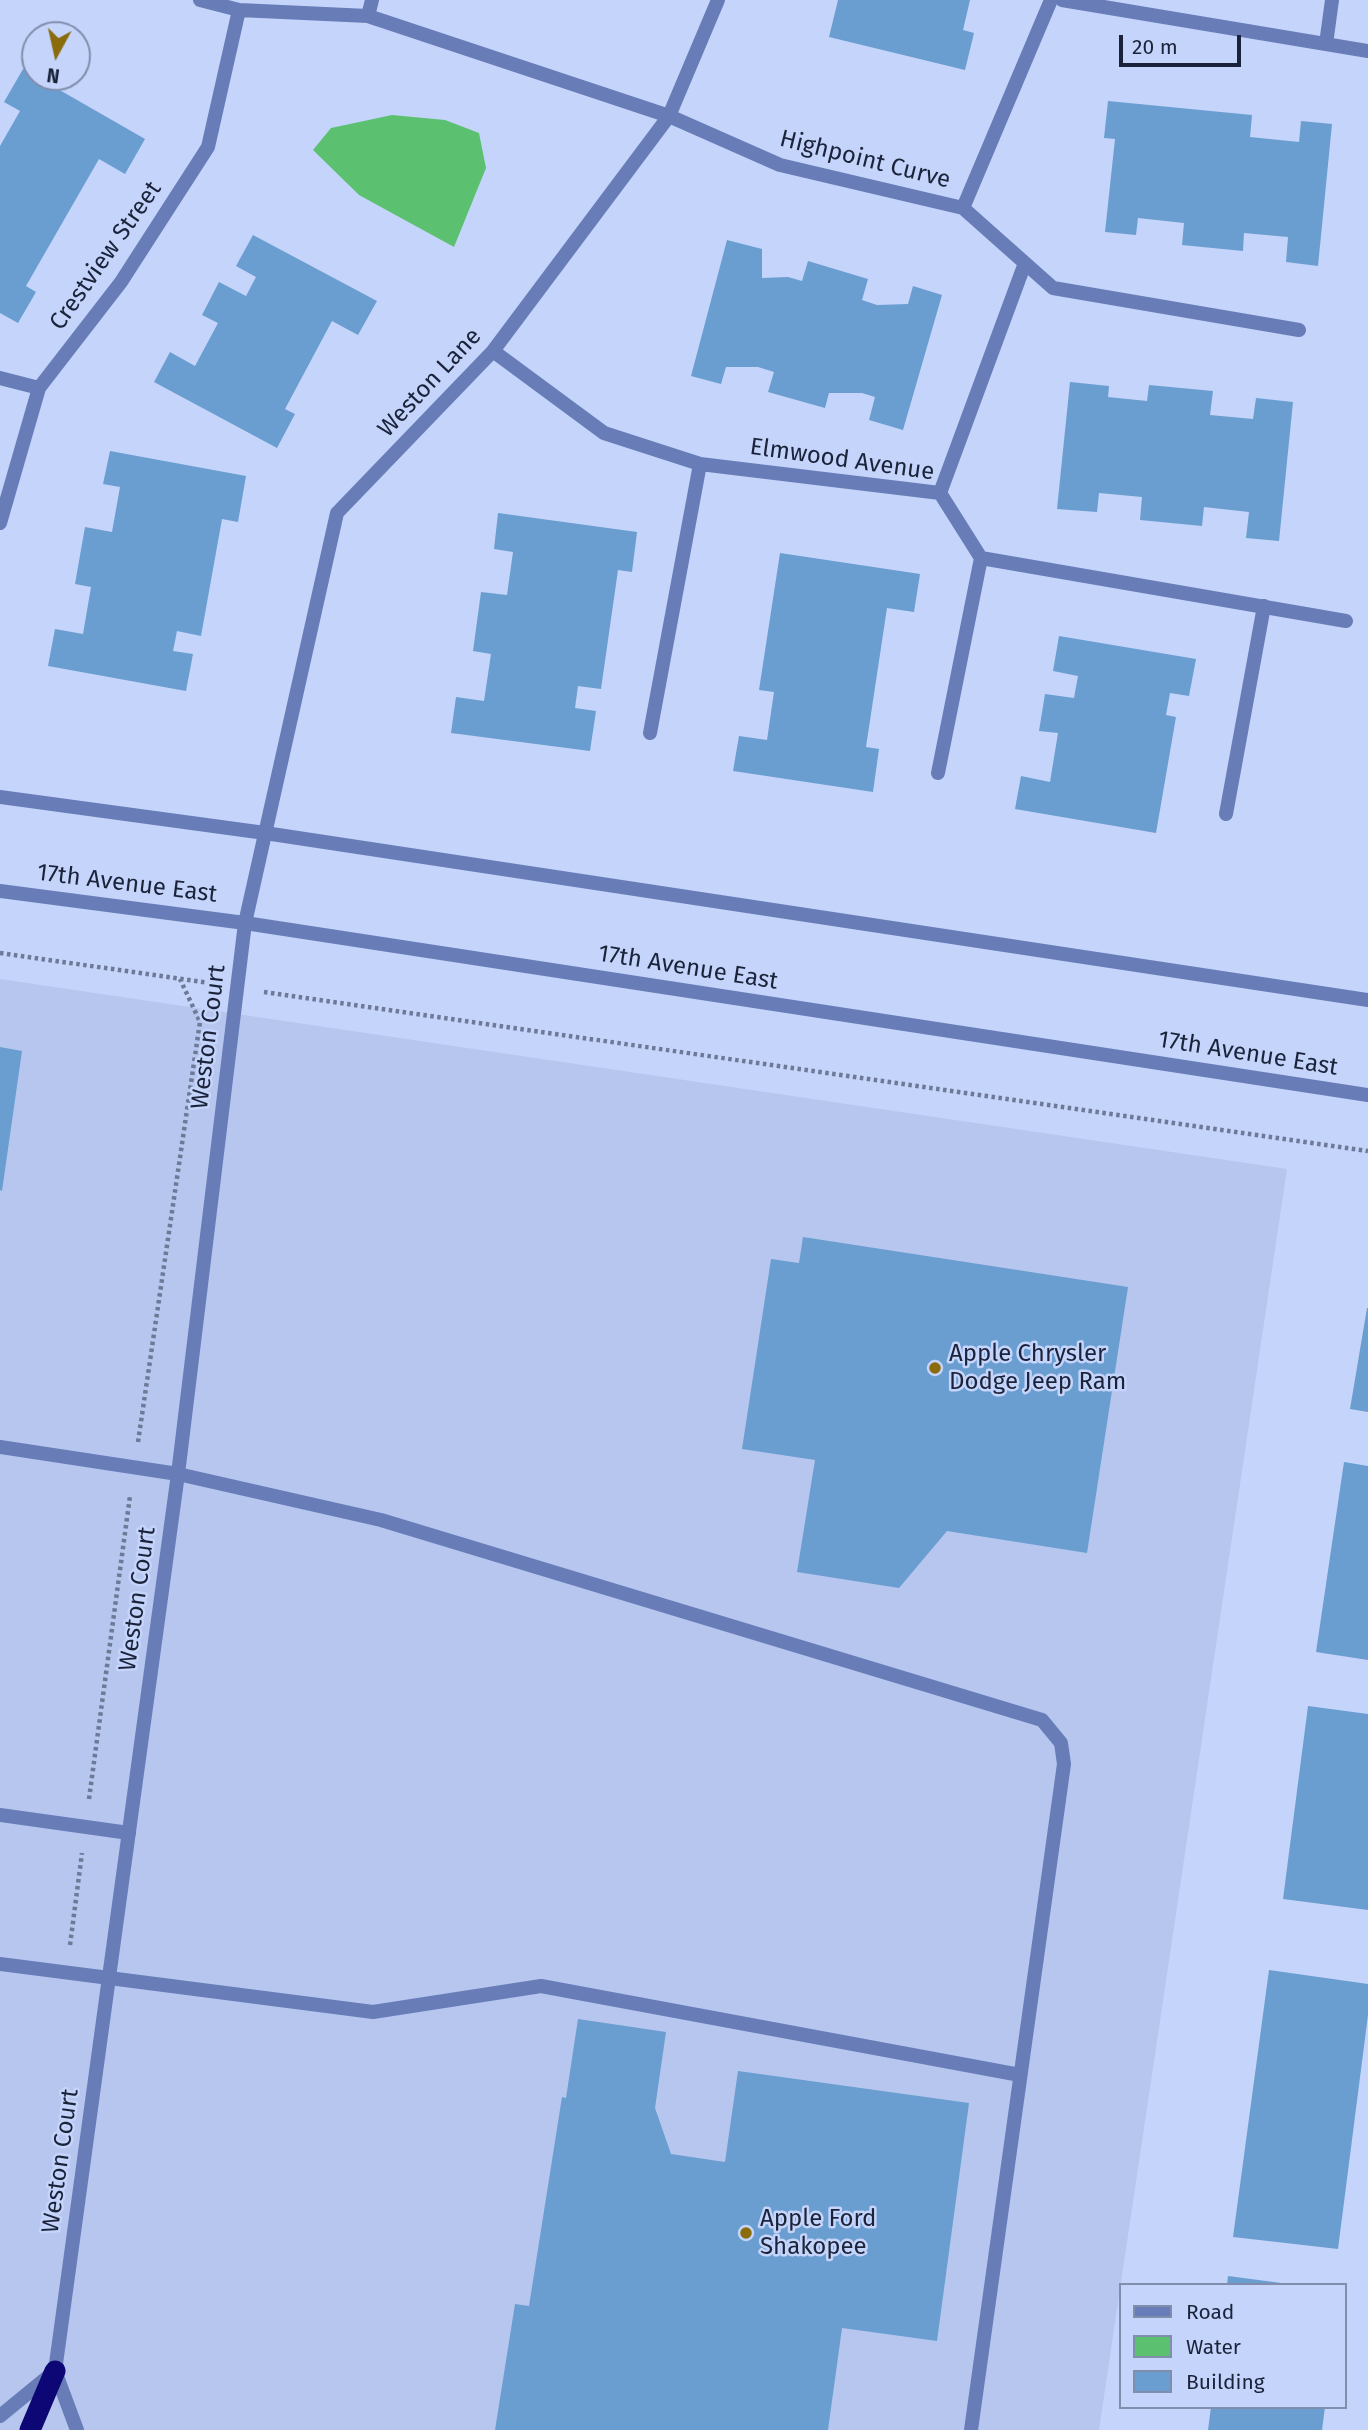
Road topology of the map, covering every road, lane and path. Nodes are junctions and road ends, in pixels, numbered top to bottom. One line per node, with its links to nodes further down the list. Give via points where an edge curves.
1 (200, 0): 7 (street, Highpoint Curve)
2 (372, 0): 8 (street)
3 (718, 0): 11 (street, Weston Lane)
4 (1051, 0): 12 (street)
5 (1062, 0): 9 (street)
6 (1332, 0): 9 (street)
7 (239, 10): 8 (street, Highpoint Curve); 17 (street, Crestview Street, via 208,148 121,282)
8 (368, 16): 11 (street, Highpoint Curve)
9 (1326, 44): 10 (street)
10 (1368, 51)
11 (669, 116): 12 (street, Highpoint Curve, via 780,165); 15 (street, Weston Lane)
12 (963, 208): 13 (street, Highpoint Curve)
13 (1025, 263): 14 (street, Highpoint Curve, via 1053,288); 19 (street)
14 (1298, 330)
15 (494, 351): 18 (street, Elmwood Avenue, via 604,433); 28 (street, Weston Lane, via 337,513)
16 (0, 379): 17 (street)
17 (39, 387): 20 (street, Crestview Street)
18 (700, 464): 19 (street, Elmwood Avenue); 24 (street)
19 (940, 494): 21 (street, Elmwood Avenue)
20 (0, 523)
21 (981, 558): 22 (street); 25 (street)
22 (1264, 606): 23 (street); 27 (street)
23 (1346, 621)
24 (650, 733)
25 (938, 773)
26 (0, 797): 28 (street)
27 (1226, 814)
28 (265, 833): 30 (street, Weston Court); 33 (street)
29 (0, 891): 30 (street, 17th Avenue East)
30 (245, 923): 32 (street, Weston Court); 34 (street, 17th Avenue East)
31 (0, 953): 32 (path)
32 (238, 988): 35 (path); 37 (street, Weston Court)
33 (1368, 1000)
34 (1368, 1095)
35 (1368, 1151)
36 (0, 1447): 37 (street)
37 (178, 1474): 39 (street, Weston Court); 42 (street, via 381,1520 1042,1720 1061,1743 1064,1763)
38 (0, 1815): 39 (street)
39 (129, 1833): 41 (street, Weston Court)
40 (0, 1964): 41 (street)
41 (109, 1980): 42 (street, via 373,2012 541,1986); 43 (street, Weston Court)
42 (1020, 2075): 47 (street)
43 (55, 2371): 44 (street); 45 (highway); 46 (street)
44 (0, 2416)
45 (30, 2430)
46 (77, 2430)
47 (971, 2430)

